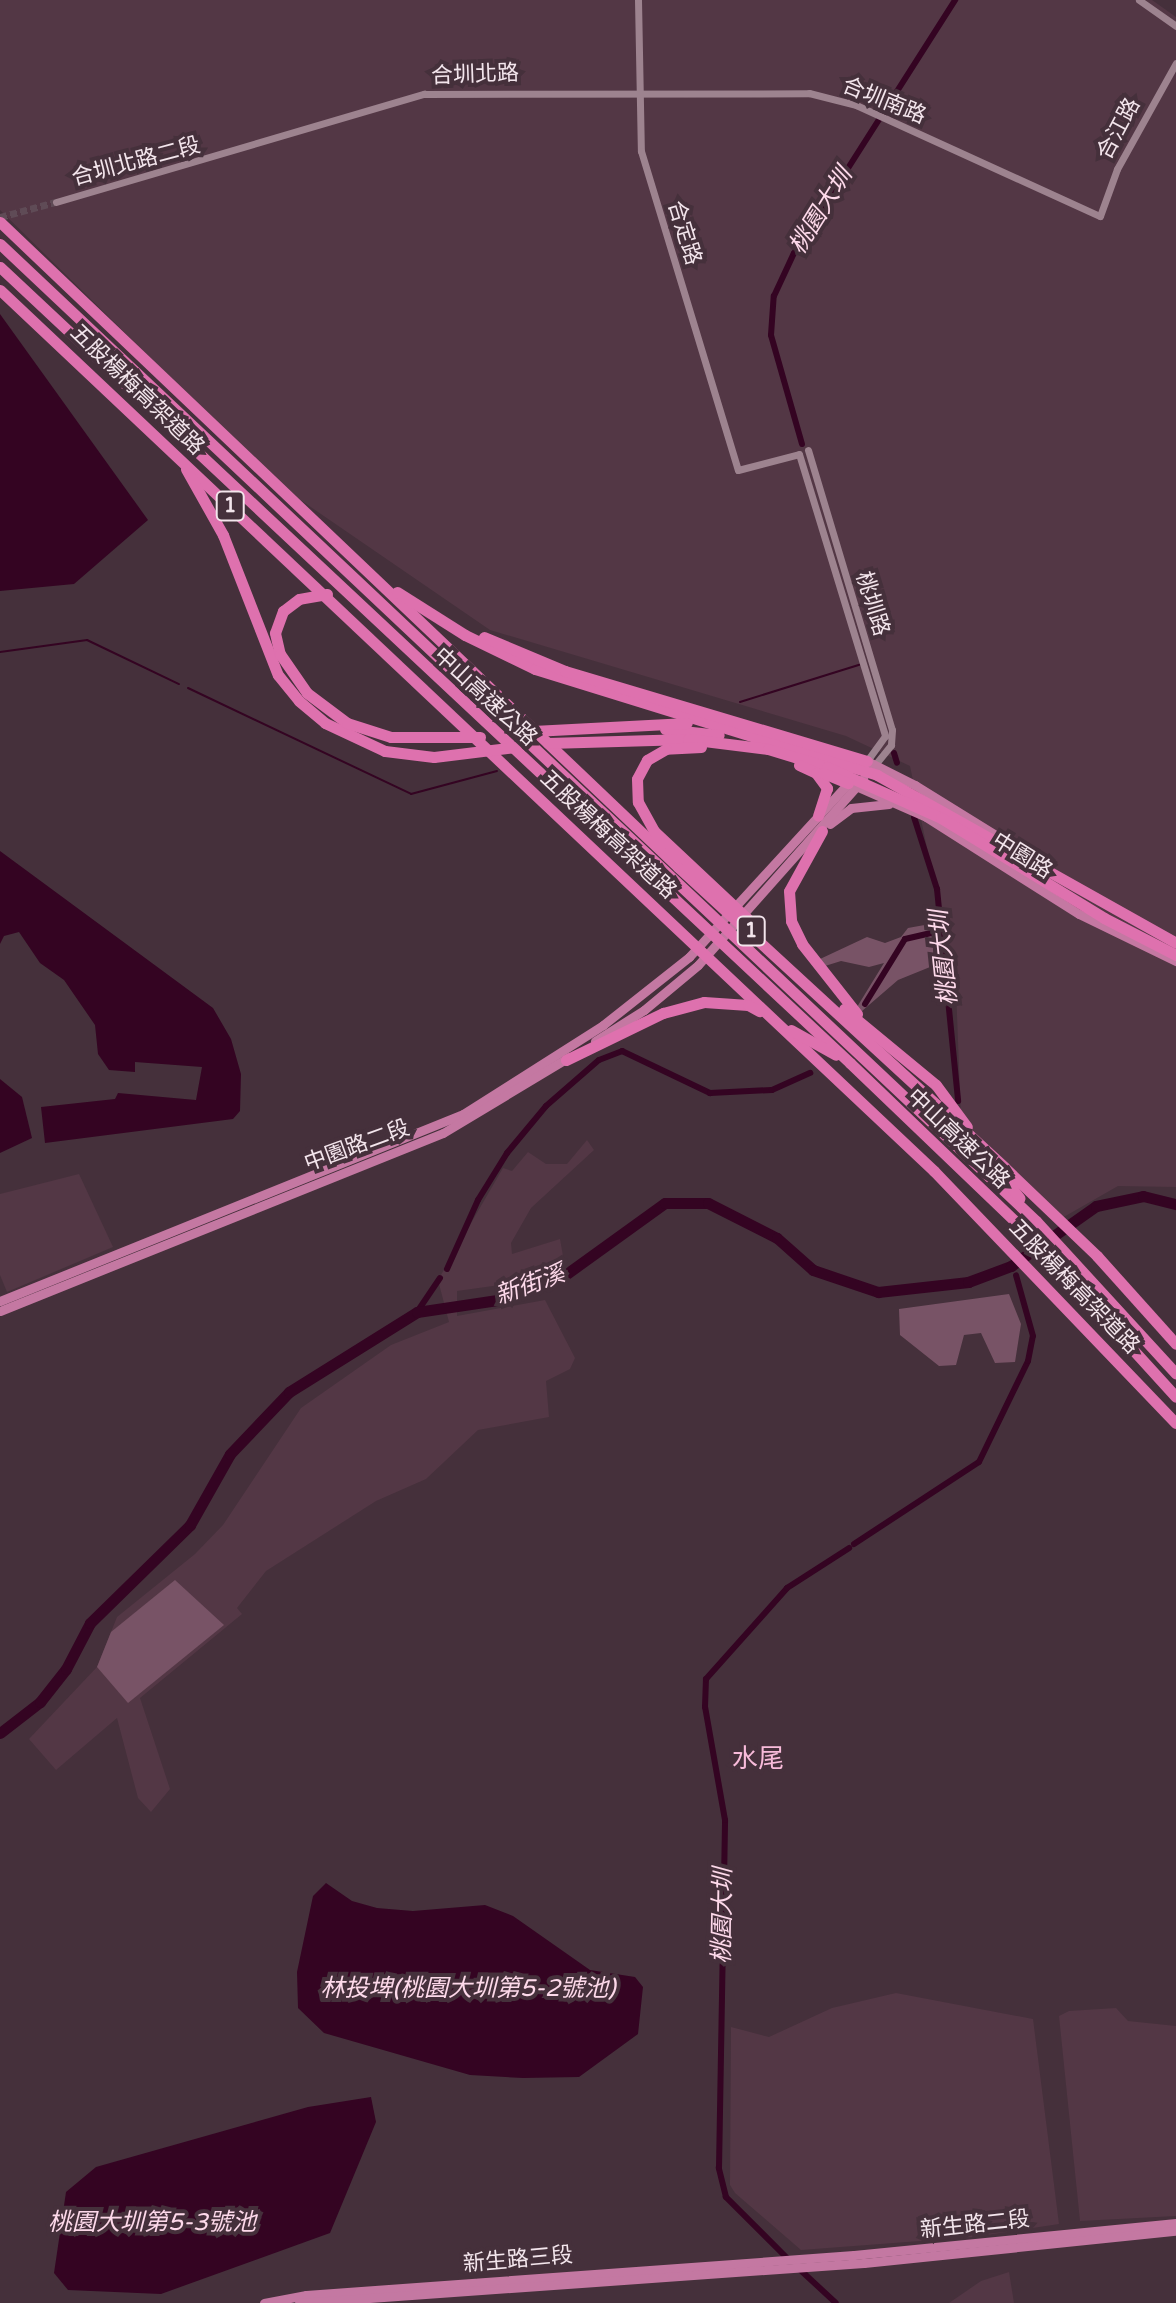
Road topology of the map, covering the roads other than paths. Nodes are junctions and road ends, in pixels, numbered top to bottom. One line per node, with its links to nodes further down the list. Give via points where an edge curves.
1 (638, 0): 5 (street, 合定路)
2 (1139, 0): 3 (street)
3 (1176, 26)
4 (1176, 63): 8 (street, 合江路, via 1117,169)
5 (638, 93): 6 (street, 合圳北路, via 424,94); 8 (street, 合圳南路, via 809,93 874,113); 15 (street, 合定路, via 641,151 738,470)
6 (227, 156): 7 (street, 合圳北路二段)
7 (56, 202)
8 (1100, 216)
9 (0, 222): 42 (highway, 五股楊梅高架道路 / 1, via 678,867 1004,1167)
10 (1, 245): 16 (highway, 中山高速公路 / 1)
11 (0, 267): 13 (highway, 中山高速公路 / 1)
12 (0, 290): 45 (highway, 五股楊梅高架道路 / 1, via 934,1171)
13 (142, 401): 18 (highway, 中山高速公路 / 1); 22 (highway, via 223,535 278,675 329,718 355,732 398,744)
14 (808, 450): 24 (street, 桃圳路, via 892,730 891,745)
15 (799, 454): 24 (street, 桃圳路, via 885,736)
16 (246, 478): 17 (highway); 39 (highway, 中山高速公路 / 1)
17 (394, 590): 20 (highway, via 533,660); 33 (highway, via 491,649 566,680 877,775)
18 (415, 660): 22 (highway, via 325,593 310,593 283,611 275,633 293,678 347,723 391,737); 38 (highway, 中山高速公路 / 1)
19 (696, 731): 21 (highway, via 616,730); 23 (highway); 26 (highway)
20 (763, 731): 21 (highway, via 653,722); 24 (highway)
21 (547, 737): 22 (highway); 22 (highway); 33 (highway, via 643,737 768,749 875,784)
22 (476, 745)
23 (757, 754): 25 (highway); 36 (highway, via 691,747 655,754 637,779 643,816)
24 (871, 763): 26 (main road); 30 (main road, 中園路)
25 (799, 765): 27 (highway); 29 (highway, via 816,773 827,788)
26 (862, 774): 27 (main road); 30 (main road)
27 (852, 785): 28 (main road, 中園路); 29 (main road); 32 (main road)
28 (893, 804): 31 (main road, via 851,808); 35 (main road, 中園路, via 926,817 1105,928)
29 (818, 816): 40 (main road, 中園路二段, via 689,957 603,1025 463,1114)
30 (973, 820): 34 (main road, 中園路, via 1082,890)
31 (822, 831): 32 (main road); 36 (highway, via 789,891 791,921 809,955)
32 (808, 841): 37 (main road, 中園路二段, via 698,965 644,1010)
33 (1148, 936): 34 (highway); 35 (highway)
34 (1176, 940)
35 (1176, 958)
36 (873, 1033): 39 (highway, via 936,1085)
37 (566, 1060): 38 (highway, via 663,1013 704,1002 748,1005); 41 (main road, 中園路二段, via 443,1133)
38 (850, 1063): 44 (highway, 中山高速公路 / 1, via 1025,1231)
39 (1036, 1221): 43 (highway, 中山高速公路 / 1)
40 (0, 1301)
41 (0, 1311)
42 (1176, 1344)
43 (1176, 1374)
44 (1176, 1397)
45 (1176, 1423)
46 (1176, 2223): 48 (main road, 新生路二段)
47 (1176, 2231): 49 (main road, 新生路二段)
48 (776, 2258): 50 (main road, 新生路三段, via 306,2295)
49 (785, 2267): 51 (main road, 新生路三段)
50 (264, 2303)
51 (299, 2303)

